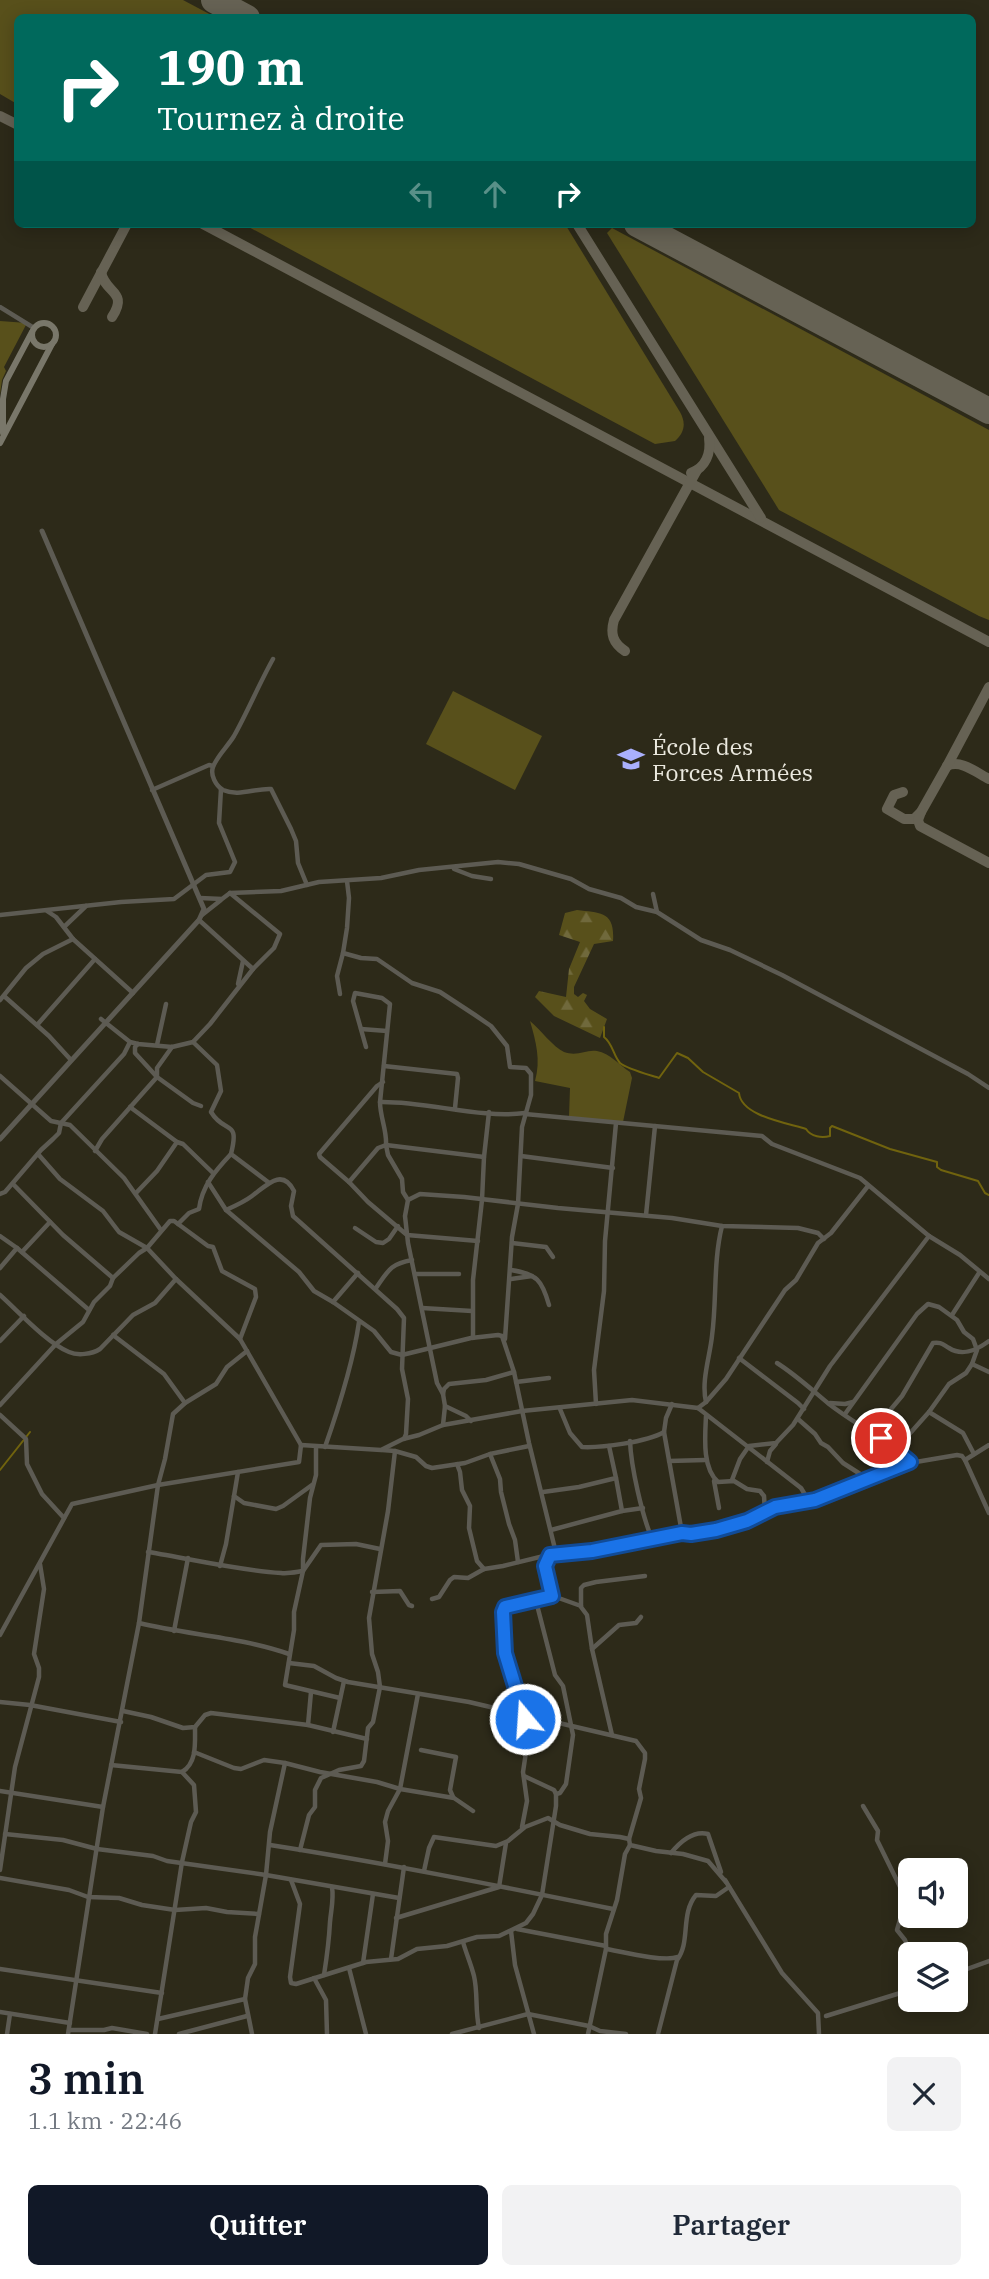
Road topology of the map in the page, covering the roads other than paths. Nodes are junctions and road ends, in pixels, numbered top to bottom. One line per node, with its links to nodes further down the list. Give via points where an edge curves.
1 (0, 307): 2 (street)
2 (33, 330): 3 (main road, via 38,345); 3 (main road, via 43,322 54,327 57,334); 4 (main road, via 6,381)
3 (52, 344): 4 (main road)
4 (4, 435): 5 (main road)
5 (0, 443)
6 (42, 531): 10 (street)
7 (273, 659): 8 (street, via 247,714)
8 (213, 766): 9 (street, via 212,776); 10 (street)
9 (220, 789): 14 (street, via 219,823 234,866 230,872); 15 (street, via 241,793 271,789 296,841)
10 (152, 790): 14 (street)
11 (453, 868): 12 (street); 13 (street); 22 (street, via 519,864)
12 (491, 879)
13 (347, 881): 15 (street); 27 (street)
14 (193, 883): 18 (street); 20 (street, via 174,899)
15 (307, 885): 16 (street)
16 (230, 893): 19 (street); 30 (street, via 280,934 274,948)
17 (653, 894): 22 (street)
18 (200, 898): 19 (street); 24 (street)
19 (222, 899): 24 (street)
20 (86, 906): 21 (street); 25 (street)
21 (47, 911): 23 (street); 25 (street)
22 (657, 912): 51 (street, via 701,940 782,975)
23 (0, 915)
24 (201, 918): 29 (street); 32 (street)
25 (64, 927): 26 (street)
26 (73, 939): 28 (street); 34 (street, via 26,968)
27 (344, 953): 33 (street, via 337,976); 58 (street, via 377,960 412,983 440,992 491,1026 508,1049 510,1067 526,1068 531,1074)
28 (95, 959): 32 (street); 37 (street)
29 (243, 961): 30 (street); 31 (street)
30 (253, 969): 31 (street)
31 (237, 989): 40 (street)
32 (133, 993): 36 (street)
33 (340, 994)
34 (2, 998): 37 (street)
35 (166, 1004): 43 (street)
36 (104, 1020): 41 (street); 46 (street)
37 (37, 1025): 46 (street)
38 (361, 1029): 39 (street); 39 (street, via 355,993 389,1002); 45 (street)
39 (387, 1031): 47 (street)
40 (193, 1041): 44 (street); 67 (street, via 217,1065 221,1091 212,1112 233,1131)
41 (130, 1042): 42 (street); 59 (street)
42 (138, 1044): 43 (street); 49 (street, via 135,1053)
43 (157, 1045): 44 (street)
44 (172, 1047): 49 (street, via 157,1068)
45 (366, 1047)
46 (72, 1061): 53 (street)
47 (384, 1066): 50 (street); 56 (street, via 457,1074)
48 (0, 1076): 53 (street)
49 (157, 1077): 54 (street); 55 (street)
50 (383, 1082): 52 (street); 74 (street, via 319,1154)
51 (989, 1088)
52 (380, 1102): 56 (street); 64 (street)
53 (32, 1105): 59 (street, via 51,1121); 62 (street)
54 (201, 1106)
55 (130, 1107): 63 (street); 65 (street)
56 (455, 1108): 57 (street)
57 (489, 1112): 58 (street); 69 (street)
58 (525, 1113): 60 (street); 68 (street)
59 (61, 1123): 65 (street, via 70,1125); 66 (street, via 58,1133)
60 (616, 1123): 61 (street); 70 (street)
61 (655, 1126): 76 (street, via 762,1136 772,1144 853,1174); 84 (street)
62 (0, 1139)
63 (177, 1142): 71 (street); 77 (street)
64 (386, 1145): 69 (street); 74 (street, via 377,1148); 79 (street)
65 (94, 1151): 77 (street)
66 (38, 1154): 75 (street); 98 (street, via 60,1179 103,1211 118,1232)
67 (231, 1154): 71 (street); 73 (street)
68 (521, 1156): 70 (street); 81 (street)
69 (484, 1157): 80 (street)
70 (613, 1168): 83 (street)
71 (213, 1173): 72 (street)
72 (208, 1182): 82 (street); 87 (street, via 199,1209)
73 (268, 1182): 82 (street); 104 (street, via 277,1179 290,1184 295,1191 293,1216)
74 (349, 1182): 88 (street)
75 (13, 1184): 78 (street); 86 (street)
76 (868, 1186): 94 (street); 95 (street)
77 (136, 1193): 91 (street)
78 (0, 1194)
79 (408, 1200): 80 (street, via 431,1194); 85 (street)
80 (482, 1200): 81 (street); 96 (street)
81 (518, 1203): 83 (street); 97 (street)
82 (226, 1210): 115 (street, via 299,1272 314,1291)
83 (609, 1212): 84 (street); 147 (street, via 594,1370)
84 (646, 1215): 89 (street)
85 (405, 1216): 88 (street); 92 (street)
86 (50, 1222): 99 (street); 109 (street)
87 (178, 1224): 91 (street, via 170,1221); 125 (street, via 213,1247 222,1271 255,1289)
88 (396, 1225): 90 (street, via 383,1243); 92 (street)
89 (722, 1226): 95 (street, via 798,1228); 144 (street)
90 (355, 1228)
91 (161, 1230): 98 (street)
92 (407, 1235): 96 (street); 101 (street)
93 (0, 1236): 99 (street)
94 (929, 1236): 105 (street); 141 (street)
95 (824, 1239): 134 (street)
96 (478, 1241): 119 (street)
97 (512, 1242): 100 (street, via 545,1247); 103 (street)
98 (147, 1248): 109 (street); 110 (street)
99 (20, 1250): 102 (street); 118 (street)
100 (553, 1257)
101 (412, 1260): 106 (street); 113 (street, via 390,1267)
102 (0, 1268)
103 (511, 1270): 108 (street); 111 (street)
104 (358, 1273): 113 (street); 115 (street)
105 (979, 1273): 112 (street); 120 (street)
106 (415, 1274): 107 (street); 117 (street)
107 (460, 1274)
108 (533, 1276): 111 (street); 116 (street, via 540,1281)
109 (113, 1278): 118 (street)
110 (176, 1279): 123 (street, via 155,1303 133,1315); 125 (street)
111 (511, 1279): 127 (street)
112 (989, 1279)
113 (376, 1288): 133 (street, via 404,1318)
114 (0, 1295): 121 (street)
115 (333, 1301): 122 (street)
116 (549, 1305)
117 (422, 1308): 119 (street); 130 (street)
118 (89, 1310): 129 (street, via 83,1322)
119 (472, 1311): 124 (street)
120 (952, 1315): 131 (street, via 974,1339); 146 (street, via 927,1305)
121 (24, 1316): 126 (street); 129 (street)
122 (359, 1321): 133 (street, via 391,1352); 174 (street)
123 (113, 1335): 129 (street, via 91,1352 71,1354); 143 (street, via 164,1374)
124 (473, 1338): 127 (street, via 498,1335); 130 (street)
125 (240, 1339): 132 (street)
126 (0, 1340)
127 (505, 1340): 137 (street)
128 (989, 1341): 131 (street)
129 (55, 1344): 149 (street)
130 (430, 1349): 133 (street); 142 (street)
131 (977, 1350): 136 (street); 164 (street, via 960,1352 933,1343 902,1396 881,1421)
132 (247, 1351): 143 (street, via 227,1367 216,1384); 168 (street)
133 (402, 1355): 165 (street, via 408,1399)
134 (739, 1358): 144 (street); 153 (street)
135 (777, 1363): 141 (street)
136 (972, 1364): 138 (street); 155 (street, via 948,1384)
137 (514, 1372): 140 (street); 142 (street, via 449,1384)
138 (989, 1372)
139 (549, 1378): 140 (street)
140 (516, 1382): 154 (street)
141 (815, 1390): 145 (street); 153 (street)
142 (443, 1394): 150 (street)
143 (185, 1402): 191 (street, via 173,1413)
144 (706, 1402): 151 (street)
145 (827, 1402): 146 (street); 156 (street)
146 (853, 1402): 156 (street)
147 (596, 1404): 148 (street, via 632,1400); 152 (street)
148 (672, 1404): 151 (street); 162 (street)
149 (0, 1405)
150 (445, 1406): 160 (street); 161 (street)
151 (698, 1408): 157 (street)
152 (560, 1409): 154 (street); 171 (street, via 582,1447)
153 (804, 1409): 159 (street)
154 (522, 1411): 160 (street); 170 (street)
155 (929, 1412): 163 (street); 179 (street, via 962,1433)
156 (845, 1414): 164 (street)
157 (706, 1415): 172 (street); 180 (street)
158 (0, 1416): 201 (street, via 25,1438 27,1464 42,1494)
159 (798, 1419): 167 (street); 188 (street, via 843,1464)
160 (471, 1421): 161 (street)
161 (443, 1425): 165 (street)
162 (664, 1432): 166 (street); 182 (street)
163 (906, 1437): 164 (street); 175 (street)
164 (881, 1438): 175 (street)
165 (403, 1439): 176 (street)
166 (631, 1441): 171 (street); 196 (street)
167 (776, 1443): 172 (street); 183 (street)
168 (301, 1445): 173 (street); 186 (street, via 299,1462)
169 (989, 1445): 179 (street)
170 (529, 1446): 178 (street); 193 (street)
171 (609, 1446): 187 (street)
172 (749, 1446): 183 (street); 190 (street)
173 (316, 1447): 174 (street); 192 (street)
174 (325, 1447): 176 (street)
175 (896, 1449): 184 (street)
176 (382, 1450): 177 (street)
177 (395, 1451): 185 (street, via 432,1468); 205 (street)
178 (490, 1454): 185 (street); 210 (street)
179 (974, 1454): 181 (street)
180 (705, 1460): 182 (street); 189 (street)
181 (965, 1460): 184 (street, via 957,1455); 200 (street)
182 (670, 1461): 203 (street)
183 (767, 1462): 195 (street)
184 (910, 1462): 188 (street)
185 (457, 1464): 212 (street, via 461,1490 470,1506 469,1528)
186 (238, 1472): 191 (street); 194 (street)
187 (616, 1478): 193 (street); 198 (street)
188 (868, 1479): 195 (street)
189 (714, 1480): 190 (street); 197 (street)
190 (732, 1480): 199 (street, via 763,1493)
191 (158, 1485): 201 (street, via 72,1504); 206 (street)
192 (313, 1485): 194 (street, via 276,1508 244,1503); 215 (street)
193 (542, 1492): 202 (street)
194 (234, 1496): 213 (street)
195 (815, 1500): 199 (street)
196 (643, 1508): 198 (street); 204 (street)
197 (719, 1508)
198 (622, 1511): 202 (street)
199 (765, 1513): 203 (street, via 716,1530)
200 (989, 1513)
201 (64, 1518): 211 (street)
202 (551, 1530): 207 (street)
203 (682, 1533): 204 (street)
204 (652, 1539): 207 (street)
205 (380, 1549): 215 (street, via 321,1545); 218 (street)
206 (148, 1552): 209 (street); 225 (street)
207 (556, 1553): 208 (street)
208 (550, 1555): 210 (street); 219 (street, via 545,1566)
209 (188, 1558): 213 (street); 226 (street)
210 (518, 1562): 214 (street)
211 (40, 1563): 227 (street); 237 (street, via 44,1589 34,1654 39,1677)
212 (478, 1564): 214 (street); 216 (street)
213 (220, 1566): 215 (street, via 284,1574)
214 (484, 1569): 216 (street)
215 (303, 1571): 229 (street)
216 (477, 1572): 220 (street, via 468,1578 454,1577 439,1597)
217 (645, 1576): 223 (street, via 584,1585)
218 (372, 1592): 222 (street, via 400,1591); 232 (street, via 372,1654)
219 (552, 1596): 221 (street); 223 (street)
220 (432, 1599)
221 (536, 1601): 239 (street, via 505,1607 503,1612 505,1653); 243 (street)
222 (412, 1606)
223 (581, 1607): 228 (street, via 587,1615)
224 (641, 1617): 228 (street, via 636,1623 619,1625)
225 (139, 1623): 226 (street); 238 (street)
226 (174, 1631): 229 (street, via 227,1637)
227 (0, 1635)
228 (592, 1648): 245 (street)
229 (289, 1654): 230 (street)
230 (289, 1662): 231 (street, via 314,1665); 233 (street, via 285,1685)
231 (344, 1681): 232 (street); 235 (street)
232 (380, 1686): 234 (street); 246 (street)
233 (311, 1692): 235 (street); 241 (street)
234 (418, 1694): 239 (street); 255 (street)
235 (340, 1698): 244 (street)
236 (0, 1702): 237 (street)
237 (30, 1705): 240 (street); 257 (street)
238 (123, 1711): 240 (street); 242 (street, via 183,1728)
239 (524, 1716): 243 (street); 254 (street, via 528,1739)
240 (121, 1721): 250 (street)
241 (308, 1725): 242 (street, via 211,1713); 244 (street)
242 (195, 1727): 248 (street)
243 (572, 1727): 245 (street); 258 (street, via 568,1777)
244 (333, 1732): 246 (street)
245 (611, 1735): 267 (street, via 636,1741 645,1753 641,1798)
246 (367, 1739): 252 (street, via 361,1766)
247 (421, 1750): 259 (street, via 456,1757 450,1790)
248 (194, 1752): 249 (street, via 241,1769 264,1760); 251 (street, via 190,1767)
249 (285, 1763): 253 (street); 268 (street)
250 (111, 1765): 251 (street); 261 (street)
251 (182, 1772): 272 (street, via 196,1795)
252 (330, 1773): 253 (street); 255 (street)
253 (321, 1775): 270 (street)
254 (524, 1776): 258 (street); 264 (street, via 527,1801)
255 (400, 1789): 259 (street); 273 (street, via 385,1822)
256 (0, 1791): 257 (street)
257 (12, 1793): 261 (street); 265 (street)
258 (556, 1794): 263 (street)
259 (454, 1798): 262 (street)
260 (863, 1806): 294 (street, via 906,1899 897,1930)
261 (103, 1807): 269 (street)
262 (474, 1811)
263 (552, 1819): 264 (street); 267 (street); 285 (street)
264 (520, 1831): 266 (street)
265 (5, 1834): 269 (street); 275 (street)
266 (506, 1842): 276 (street, via 496,1846 434,1837); 282 (street)
267 (629, 1842): 271 (street); 288 (street)
268 (270, 1845): 270 (street); 277 (street)
269 (97, 1849): 272 (street); 286 (street)
270 (300, 1850): 273 (street)
271 (671, 1853): 280 (street, via 708,1861); 280 (street, via 696,1833 708,1834)
272 (182, 1862): 277 (street); 289 (street)
273 (385, 1864): 274 (street)
274 (404, 1867): 276 (street); 287 (street)
275 (0, 1870)
276 (424, 1871): 282 (street)
277 (266, 1875): 279 (street); 290 (street)
278 (0, 1878): 286 (street)
279 (291, 1880): 281 (street); 304 (street, via 300,1904 291,1983)
280 (726, 1882): 283 (street)
281 (332, 1887): 284 (street); 303 (street, via 331,1941)
282 (499, 1887): 285 (street); 291 (street)
283 (729, 1887): 296 (street, via 716,1896 692,1899); 331 (street, via 782,1973 818,2014)
284 (373, 1894): 287 (street); 299 (street)
285 (542, 1895): 288 (street); 292 (street, via 526,1923)
286 (88, 1897): 289 (street, via 119,1898); 305 (street)
287 (399, 1898): 291 (street)
288 (613, 1909): 295 (street)
289 (175, 1910): 290 (street); 306 (street)
290 (259, 1914): 308 (street, via 255,1964)
291 (396, 1918): 297 (street)
292 (514, 1930): 293 (street); 295 (street); 311 (street, via 515,1965)
293 (463, 1942): 297 (street, via 417,1949); 317 (street, via 474,1976)
294 (906, 1942)
295 (606, 1947): 296 (street, via 672,1959); 316 (street)
296 (680, 1956): 330 (street)
297 (391, 1959): 299 (street)
298 (989, 1961): 302 (street)
299 (363, 1963): 300 (street)
300 (349, 1968): 303 (street); 325 (street)
301 (0, 1969): 305 (street)
302 (968, 1969)
303 (324, 1975): 304 (street)
304 (314, 1978): 324 (street, via 326,2000)
305 (76, 1979): 306 (street); 315 (street)
306 (162, 1993): 314 (street)
307 (898, 1994): 313 (street)
308 (245, 1999): 312 (street); 314 (street)
309 (0, 2012): 310 (street)
310 (10, 2014): 315 (street); 319 (street)
311 (528, 2014): 316 (street); 317 (street); 327 (street)
312 (247, 2016): 322 (street); 323 (street)
313 (826, 2016)
314 (158, 2019): 321 (street)
315 (70, 2023): 318 (street)
316 (589, 2026): 328 (street); 329 (street)
317 (479, 2028): 326 (street)
318 (68, 2032): 320 (street, via 112,2028)
319 (7, 2034)
320 (147, 2034)
321 (155, 2034)
322 (179, 2034)
323 (252, 2034)
324 (327, 2034)
325 (366, 2034)
326 (452, 2034)
327 (534, 2034)
328 (588, 2034)
329 (626, 2034)
330 (658, 2034)
331 (819, 2034)

